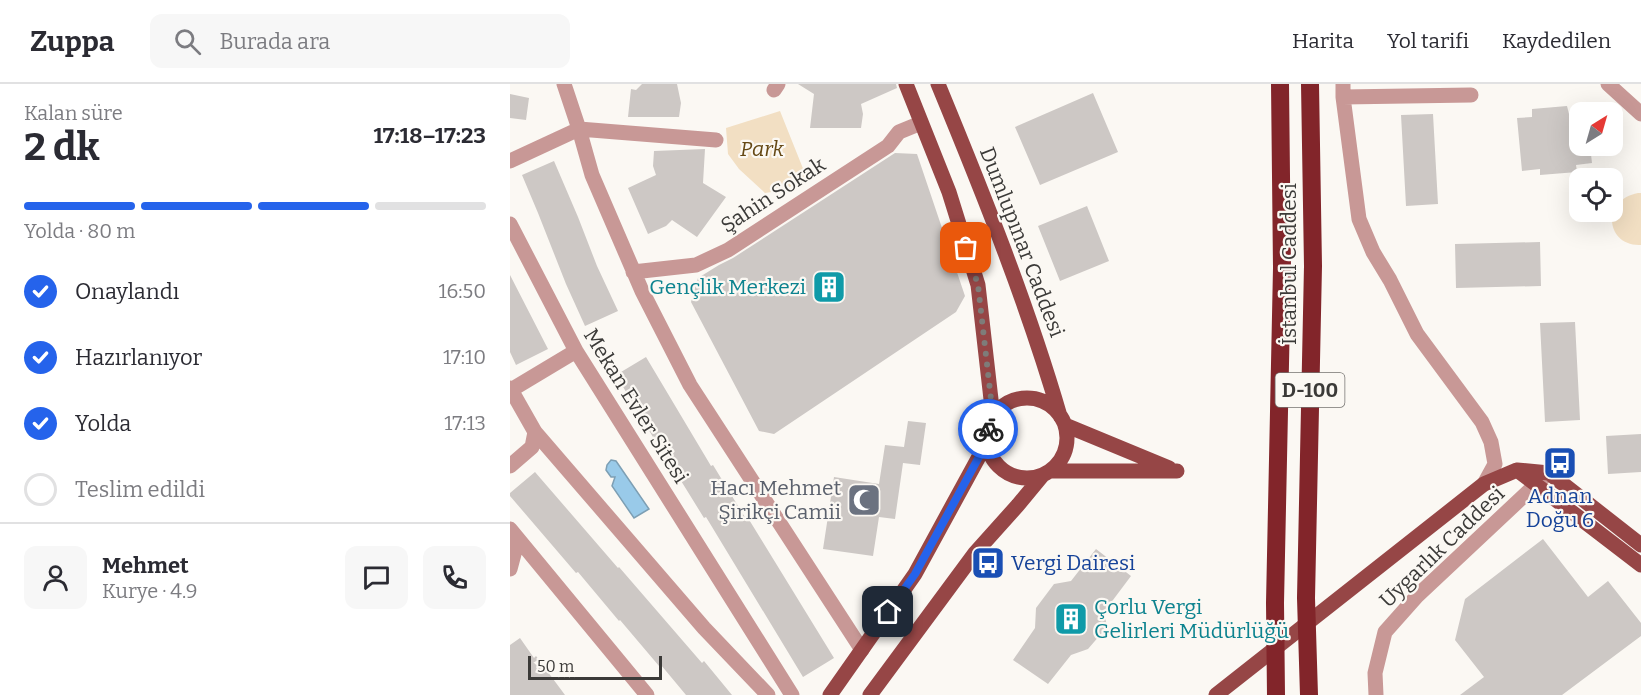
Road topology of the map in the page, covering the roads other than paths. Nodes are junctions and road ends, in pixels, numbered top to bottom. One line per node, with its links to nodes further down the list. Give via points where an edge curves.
1 (564, 84): 11 (street)
2 (906, 84): 10 (main road)
3 (938, 84): 19 (main road, Dumlupınar Caddesi, via 999,238)
4 (1280, 84): 39 (highway, İstanbul Caddesi, via 1282,268)
5 (1310, 84): 40 (highway, İstanbul Caddesi / D-100, via 1313,266 1306,598)
6 (1608, 84): 9 (street)
7 (1343, 91): 8 (street); 26 (street, via 1359,219 1417,334 1482,423 1491,442 1495,464)
8 (1471, 95)
9 (1641, 114)
10 (921, 123): 15 (street, Şahin Sokak, via 899,132 888,146 728,250 696,265); 18 (main road, via 949,192 978,285)
11 (579, 129): 12 (street); 13 (street); 15 (street, via 592,175)
12 (716, 140)
13 (510, 161)
14 (510, 224): 16 (street, Mekan Evler Sitesi)
15 (633, 272): 32 (street, via 690,385)
16 (576, 351): 17 (street); 35 (street, Mekan Evler Sitesi)
17 (510, 389): 20 (street)
18 (993, 417): 19 (main road, via 1013,400 1026,398 1051,406); 21 (main road)
19 (1063, 421): 24 (main road, via 1067,435 1064,455); 24 (main road, via 1177,471)
20 (535, 432): 22 (street, via 532,447); 34 (street, via 704,628)
21 (987, 442): 24 (main road, via 990,454 1006,472 1030,478); 32 (main road, via 915,574)
22 (510, 466)
23 (1517, 470): 25 (main road); 26 (main road); 27 (main road)
24 (1046, 473): 37 (main road, via 975,552)
25 (1549, 473): 27 (street, Uygarlık Caddesi); 29 (main road)
26 (1484, 484): 38 (main road)
27 (1536, 485): 30 (main road); 41 (street, Uygarlık Caddesi, via 1385,632 1375,673)
28 (514, 534): 31 (street); 33 (street)
29 (1641, 545)
30 (1641, 565)
31 (510, 569)
32 (862, 650): 36 (main road)
33 (647, 695)
34 (768, 695)
35 (792, 695)
36 (830, 695)
37 (870, 695)
38 (1216, 695)
39 (1276, 695)
40 (1309, 695)
41 (1376, 695)

